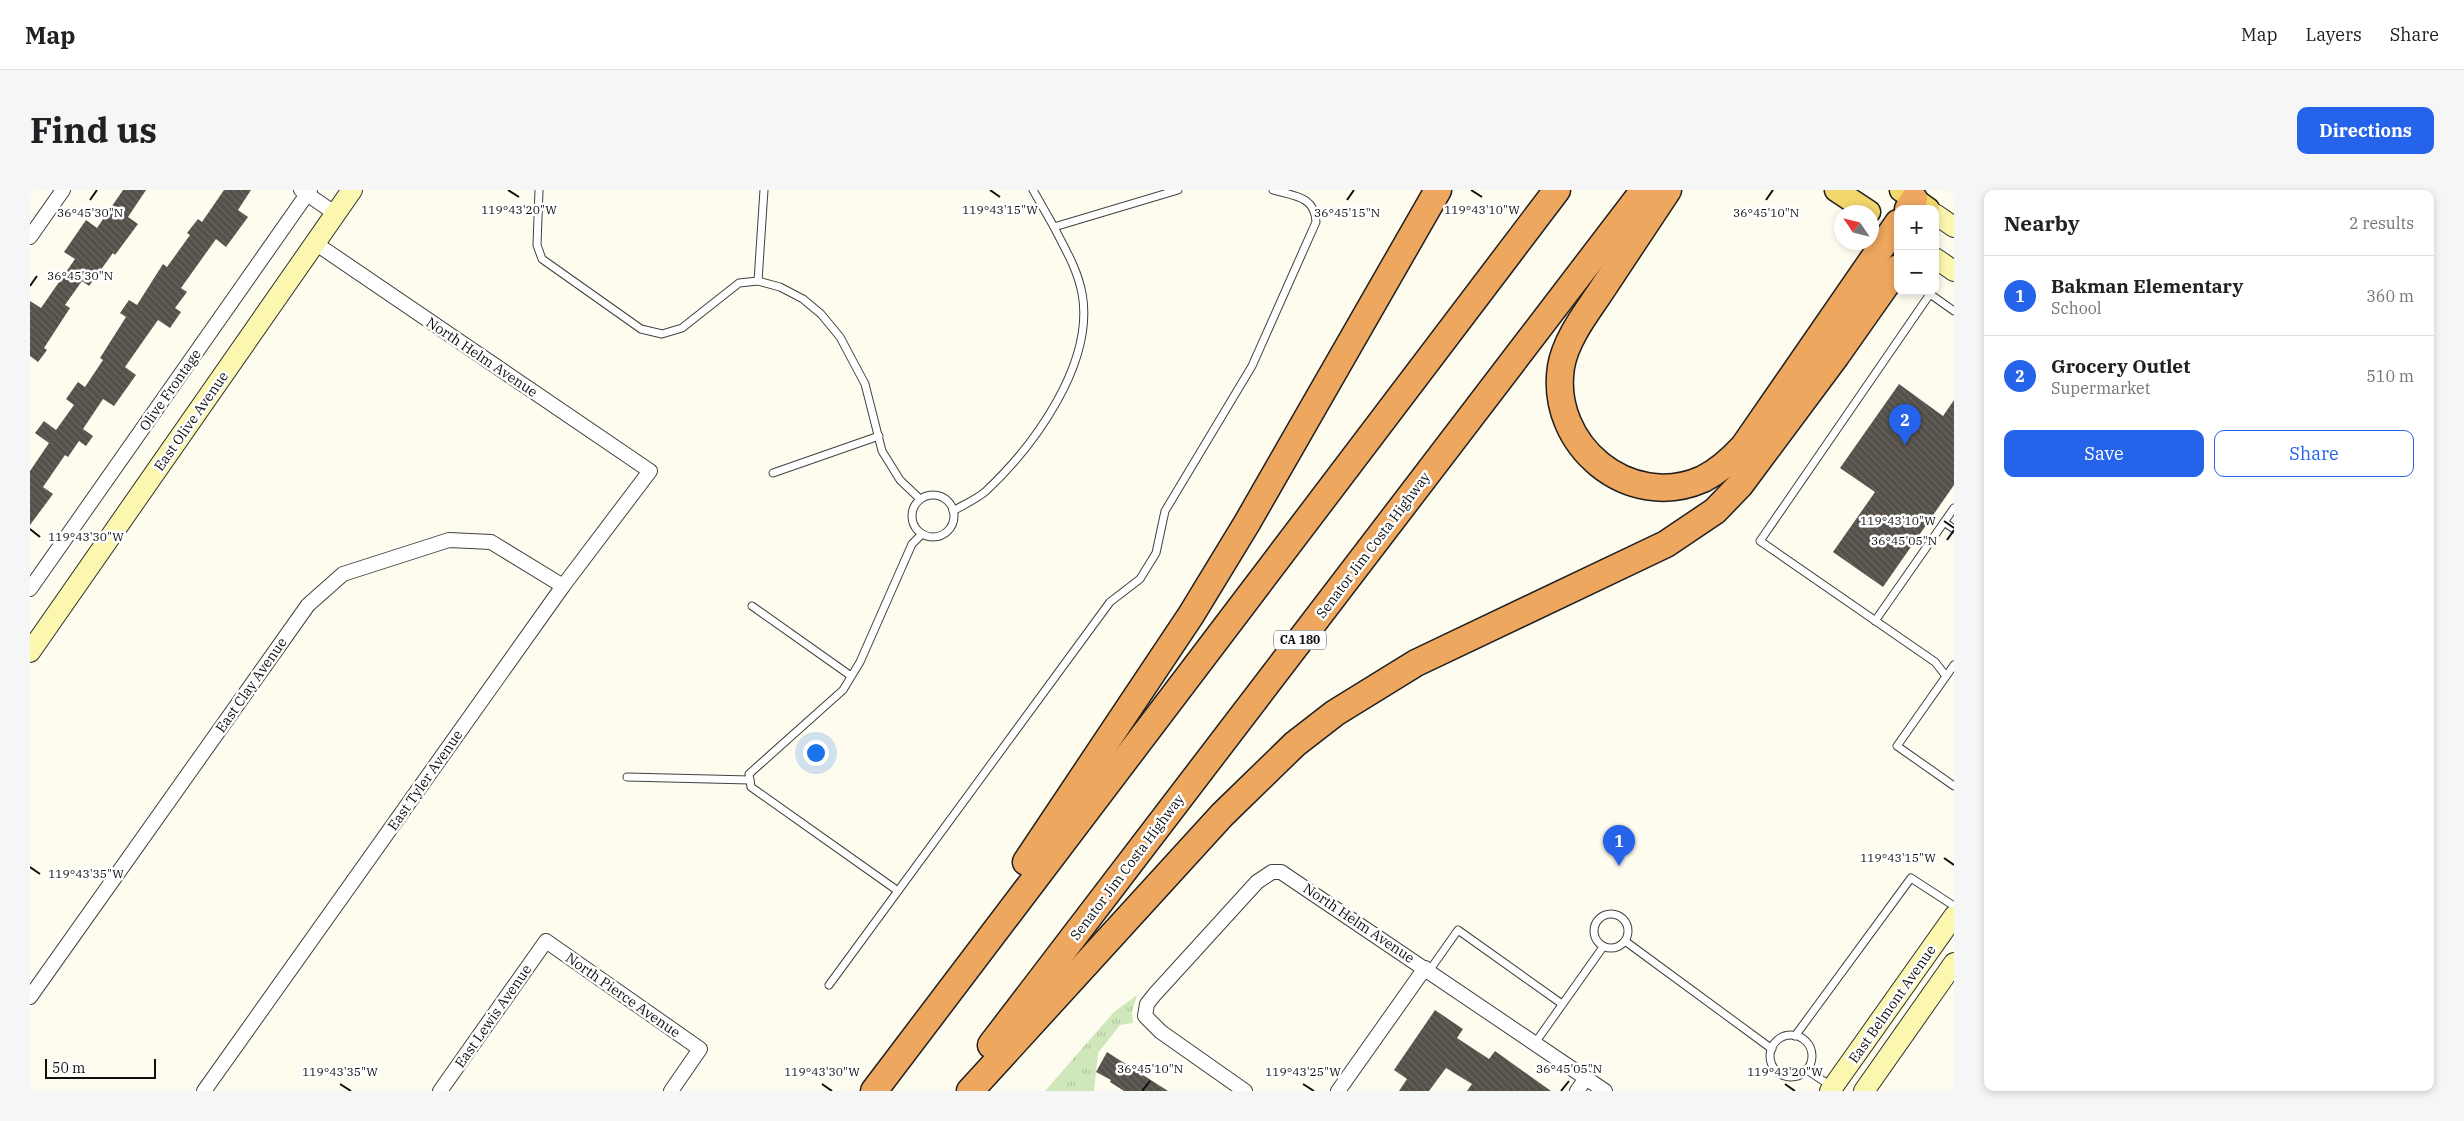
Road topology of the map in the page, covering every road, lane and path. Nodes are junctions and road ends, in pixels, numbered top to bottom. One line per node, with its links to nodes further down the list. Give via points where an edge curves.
1 (63, 190): 22 (street)
2 (352, 190): 17 (main road, East Olive Avenue)
3 (539, 190): 27 (lane, via 538,245 542,259 641,329 662,334 682,328 739,283)
4 (764, 190): 27 (lane)
5 (1033, 190): 19 (lane)
6 (1178, 190): 19 (lane)
7 (1273, 190): 49 (lane, via 1310,202 1316,210 1316,222 1252,366 1165,511 1156,553 1140,579 1110,602)
8 (1438, 190): 69 (highway, via 1191,615)
9 (1557, 190): 70 (highway)
10 (1644, 190): 71 (highway, Senator Jim Costa Highway / CA 180)
11 (1668, 190): 21 (highway, via 1576,328 1561,366 1560,400 1570,432 1595,462 1636,483 1656,486 1685,484 1708,476 1732,460)
12 (1836, 190): 14 (main road)
13 (306, 191): 17 (street); 39 (street, Olive Frontage)
14 (1858, 205)
15 (1879, 213): 16 (main road)
16 (1894, 213)
17 (336, 214): 23 (main road, East Olive Avenue)
18 (1939, 222): 20 (main road)
19 (1054, 227): 34 (lane, via 1079,278 1081,345 1062,394 1033,438 985,492)
20 (1954, 227)
21 (1894, 234)
22 (30, 237)
23 (315, 243): 30 (street, North Helm Avenue); 42 (main road, East Olive Avenue)
24 (1939, 261): 25 (main road)
25 (1954, 271)
26 (1894, 274): 72 (highway, via 1740,485 1714,511 1666,544 1416,663 1344,708 1295,744 1222,815)
27 (758, 281): 29 (lane, via 780,287 803,299 840,337 865,384)
28 (1954, 311): 41 (lane, via 1930,294 1760,541)
29 (879, 436): 31 (lane); 32 (lane, via 882,451 900,480)
30 (650, 472): 38 (street, East Tyler Avenue)
31 (773, 473)
32 (920, 499): 34 (lane, via 940,496); 37 (lane, via 912,517)
33 (1954, 508): 35 (lane)
34 (953, 510): 37 (lane, via 954,518 948,530 936,536)
35 (1944, 522): 36 (lane); 41 (lane)
36 (1954, 529)
37 (922, 534): 44 (lane, via 912,544)
38 (563, 586): 58 (street, East Clay Avenue, via 492,542 450,540 343,574 308,606); 66 (street, East Tyler Avenue)
39 (30, 590)
40 (752, 606): 44 (lane)
41 (1875, 621): 45 (lane, via 1935,662)
42 (30, 652)
43 (1954, 665): 45 (lane)
44 (851, 676): 47 (lane, via 842,690 760,763 750,774)
45 (1946, 676): 48 (lane, via 1897,746)
46 (627, 777): 47 (lane)
47 (750, 780): 49 (lane, via 751,787)
48 (1954, 786)
49 (898, 891): 57 (lane)
50 (1954, 906): 60 (lane, via 1911,878)
51 (1954, 916): 65 (main road, East Belmont Avenue)
52 (546, 941): 67 (street, East Lewis Avenue); 68 (street, North Pierce Avenue, via 700,1049)
53 (1625, 941): 54 (lane, via 1614,948); 54 (lane, via 1628,933 1626,922 1617,915 1605,914 1594,927 1595,938); 62 (lane)
54 (1603, 947): 59 (lane)
55 (1427, 970): 59 (lane, via 1458,930); 61 (street, North Helm Avenue); 73 (street, North Helm Avenue, via 1289,875 1272,872 1257,882 1155,994 1145,1016 1161,1032); 74 (street)
56 (1951, 973): 77 (main road, East Belmont Avenue)
57 (829, 985)
58 (30, 997)
59 (1562, 1004): 61 (lane)
60 (1795, 1036): 62 (lane, via 1781,1038); 63 (lane, via 1807,1043 1811,1050)
61 (1535, 1043): 64 (street, North Helm Avenue)
62 (1772, 1049): 63 (lane, via 1773,1068 1783,1076 1796,1076)
63 (1807, 1070): 65 (lane)
64 (1586, 1078): 75 (street); 76 (street, North Helm Avenue)
65 (1834, 1090)
66 (204, 1091)
67 (440, 1091)
68 (671, 1091)
69 (870, 1091)
70 (874, 1091)
71 (956, 1091)
72 (970, 1091)
73 (1245, 1091)
74 (1338, 1091)
75 (1577, 1091)
76 (1605, 1091)
77 (1864, 1091)

